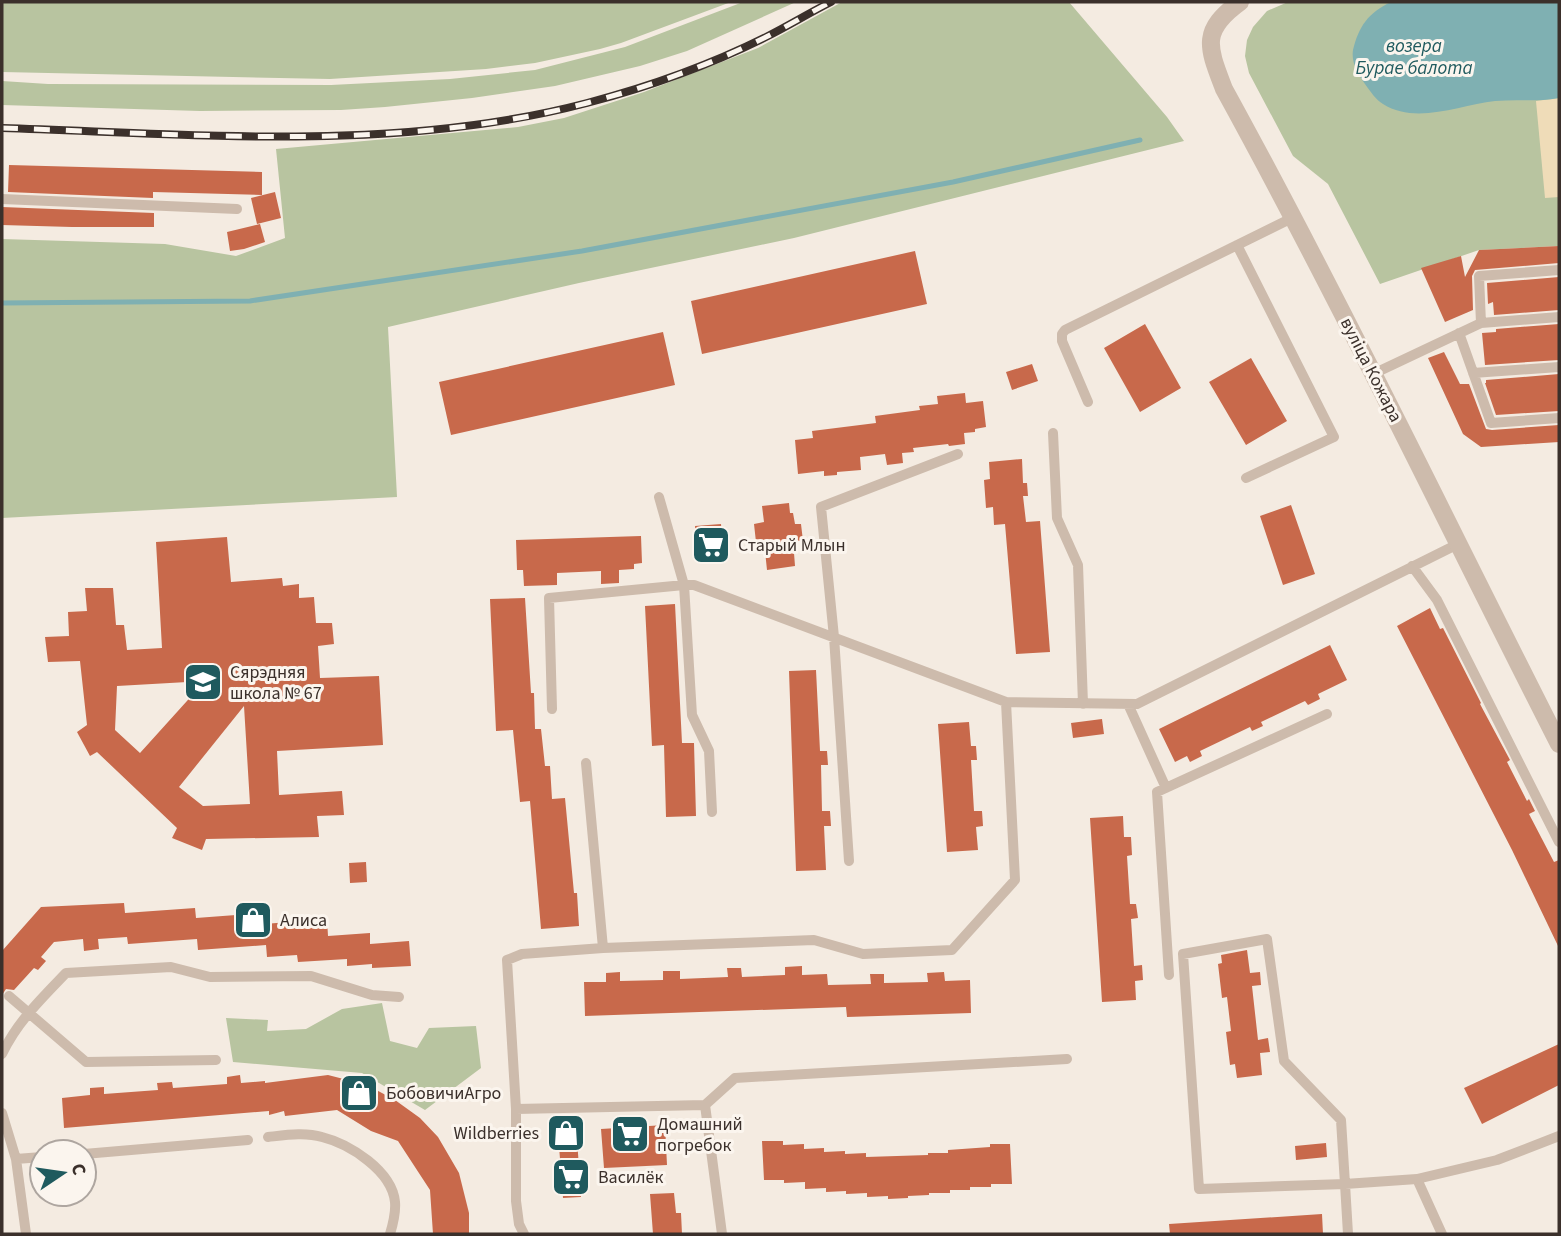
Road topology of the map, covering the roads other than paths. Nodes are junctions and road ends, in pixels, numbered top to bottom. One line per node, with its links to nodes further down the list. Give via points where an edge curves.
1 (1240, 2): 4 (street, вуліца Кожара, via 1218,21 1210,38 1212,55 1224,89)
2 (2, 199): 3 (lane)
3 (237, 209)
4 (1292, 218): 5 (lane); 12 (street, вуліца Кожара)
5 (1237, 245): 13 (lane, via 1065,330 1062,341); 17 (lane, via 1334,437)
6 (1559, 270): 8 (lane, via 1479,276)
7 (1559, 317): 8 (lane)
8 (1481, 323): 9 (lane)
9 (1459, 333): 11 (lane); 12 (lane)
10 (1559, 367): 11 (lane)
11 (1473, 373): 14 (lane, via 1491,423)
12 (1373, 374): 19 (street, вуліца Кожара)
13 (1088, 402)
14 (1559, 418)
15 (1053, 433): 24 (lane, via 1058,518 1078,565)
16 (958, 454): 22 (lane, via 821,507)
17 (1246, 478)
18 (659, 497): 21 (lane)
19 (1458, 544): 20 (lane); 28 (street, вуліца Кожара)
20 (1412, 566): 25 (lane); 32 (lane, via 1437,600)
21 (684, 585): 22 (lane); 26 (lane, via 549,598); 31 (lane, via 692,715 709,751)
22 (834, 637): 23 (lane); 33 (lane)
23 (1006, 702): 24 (lane); 34 (lane, via 1015,880 952,950 863,954 814,940)
24 (1083, 704): 25 (lane)
25 (1128, 704): 30 (lane)
26 (552, 709)
27 (1327, 714): 30 (lane)
28 (1559, 744)
29 (586, 763): 34 (lane)
30 (1166, 788): 35 (lane, via 1157,792)
31 (712, 812)
32 (1559, 842)
33 (849, 861)
34 (603, 948): 43 (lane, via 522,954 507,960)
35 (1169, 975)
36 (9, 996): 38 (lane)
37 (399, 998): 38 (lane, via 372,995 311,976 210,977 171,967 66,973)
38 (28, 1013): 39 (lane); 41 (lane, via 86,1062)
39 (2, 1054)
40 (1067, 1059): 42 (lane, via 735,1079)
41 (216, 1060)
42 (705, 1105): 43 (lane); 56 (lane)
43 (516, 1109): 55 (lane, via 516,1201)
44 (2, 1113): 50 (lane)
45 (1559, 1136): 51 (lane, via 1497,1160)
46 (268, 1137): 54 (lane, via 321,1137 348,1147 369,1162 391,1186 395,1214)
47 (248, 1140): 48 (lane)
48 (98, 1153)
49 (28, 1158): 50 (lane)
50 (16, 1159): 53 (lane)
51 (1417, 1179): 52 (lane); 58 (lane)
52 (1345, 1184): 52 (lane, via 1199,1189 1183,954 1267,939 1284,1061 1341,1120); 57 (lane)
53 (26, 1234)
54 (390, 1234)
55 (524, 1234)
56 (722, 1234)
57 (1348, 1234)
58 (1442, 1234)

